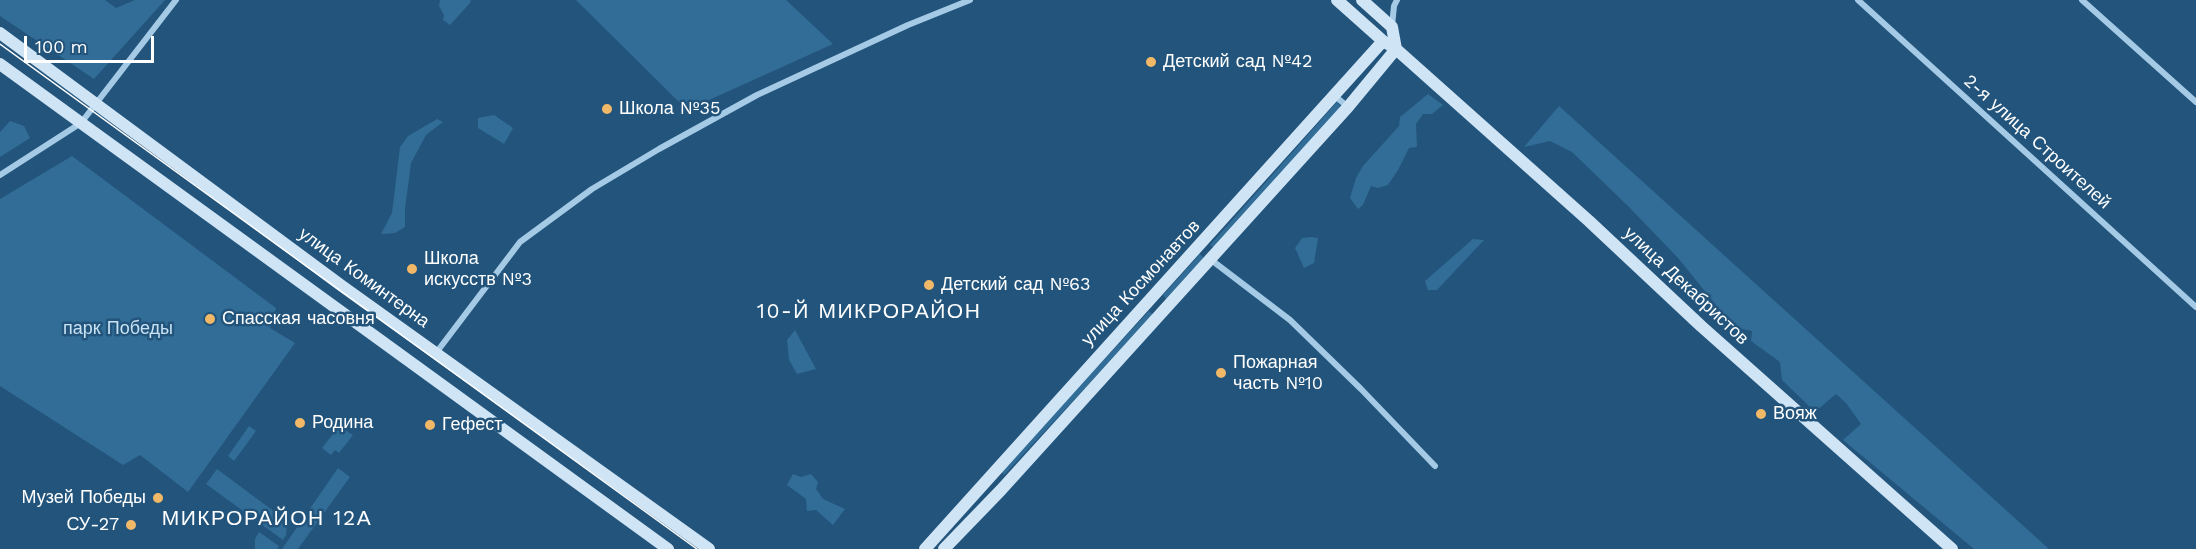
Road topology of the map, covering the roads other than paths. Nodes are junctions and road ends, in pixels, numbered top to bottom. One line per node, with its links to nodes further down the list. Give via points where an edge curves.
1 (176, 0): 15 (street)
2 (970, 0): 21 (street, via 757,95 592,189 519,242)
3 (1337, 0): 10 (street, улица Декабристов)
4 (1362, 0): 8 (street)
5 (1397, 0): 8 (street)
6 (1858, 0): 20 (street, 2-я улица Строителей)
7 (2082, 0): 14 (street)
8 (1392, 27): 10 (street); 11 (street)
9 (0, 33): 15 (street, улица Коминтерна)
10 (1383, 41): 11 (street, улица Декабристов); 13 (street, улица Космонавтов)
11 (1396, 49): 16 (street, улица Космонавтов); 29 (street, улица Декабристов)
12 (0, 64): 17 (street)
13 (1335, 96): 16 (street); 23 (street, улица Космонавтов)
14 (2196, 102)
15 (96, 104): 17 (street); 21 (street, улица Коминтерна)
16 (1348, 107): 19 (street, улица Космонавтов)
17 (81, 123): 18 (street); 25 (street)
18 (0, 175)
19 (1209, 259): 22 (street, via 1290,320); 24 (street, улица Космонавтов)
20 (2196, 307)
21 (436, 353): 26 (street, улица Коминтерна)
22 (1435, 466)
23 (988, 478): 24 (street); 27 (street, улица Космонавтов)
24 (1001, 490): 28 (street, улица Космонавтов)
25 (668, 549)
26 (709, 549)
27 (925, 549)
28 (944, 549)
29 (1952, 549)

